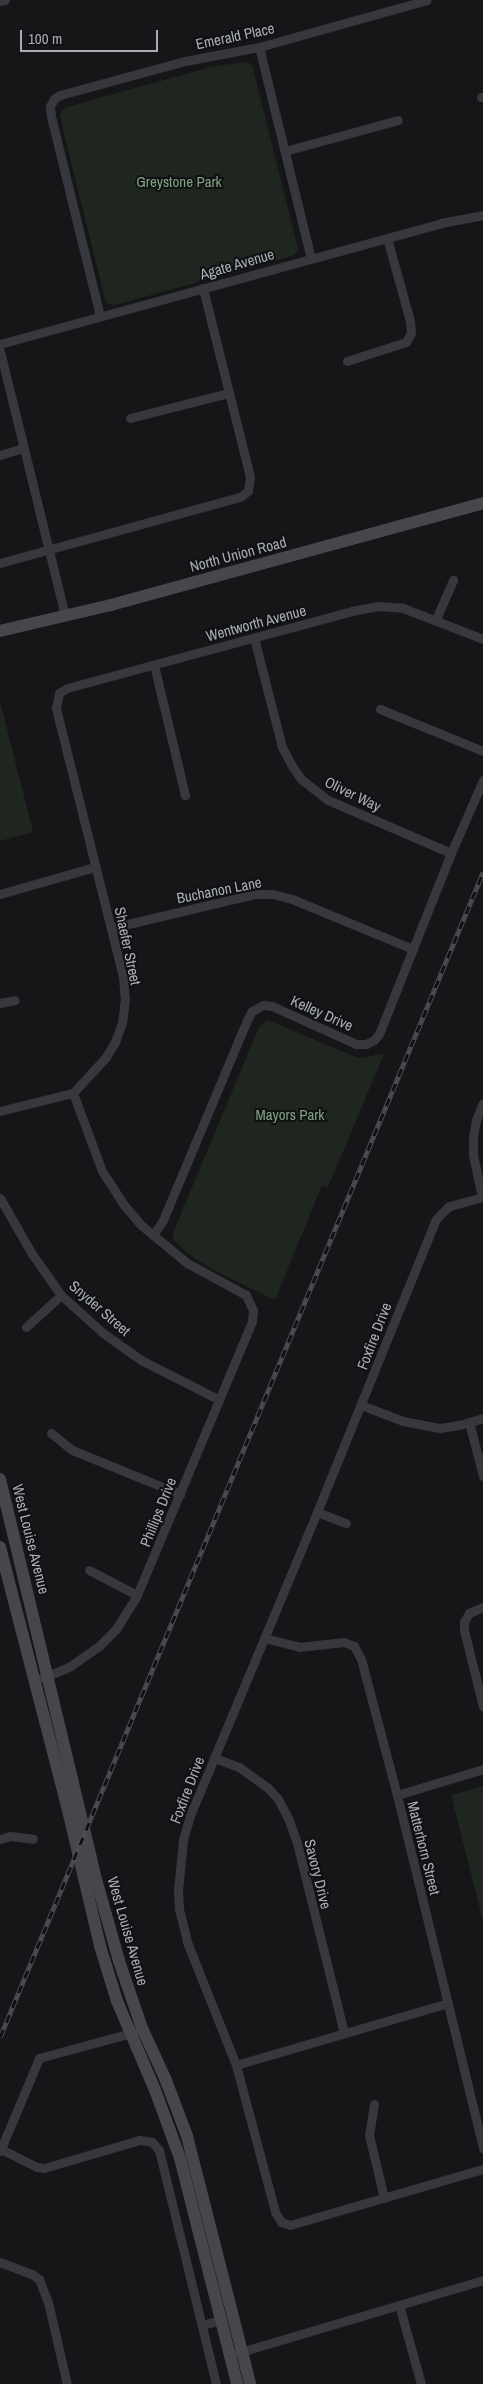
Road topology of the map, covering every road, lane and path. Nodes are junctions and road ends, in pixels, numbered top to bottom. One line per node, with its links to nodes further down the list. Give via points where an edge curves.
1 (5, 0): 3 (street)
2 (427, 0): 4 (street, Emerald Place)
3 (0, 1)
4 (259, 47): 6 (street); 11 (street, Emerald Place, via 186,61 60,95 52,102 51,116)
5 (398, 120): 6 (street)
6 (285, 151): 9 (street)
7 (483, 215): 8 (street, Agate Avenue, via 442,222)
8 (387, 238): 9 (street, Agate Avenue); 14 (street, via 411,333 406,342)
9 (311, 258): 10 (street, Agate Avenue)
10 (203, 288): 11 (street, Agate Avenue); 15 (street)
11 (100, 316): 12 (street, Agate Avenue)
12 (0, 344)
13 (0, 351): 17 (street)
14 (347, 361)
15 (229, 393): 16 (street); 20 (street, via 250,476 248,491 240,497)
16 (130, 418)
17 (23, 448): 18 (street); 20 (street)
18 (0, 455)
19 (483, 503): 23 (main road, North Union Road)
20 (48, 550): 21 (street); 23 (street)
21 (0, 563)
22 (453, 580): 24 (street)
23 (65, 616): 25 (main road, North Union Road)
24 (436, 620): 26 (street, Wentworth Avenue, via 404,608 378,606 352,610); 27 (street, Wentworth Avenue)
25 (0, 631)
26 (254, 638): 28 (street, Wentworth Avenue); 34 (street, Oliver Way, via 282,747 301,778 314,792 328,800)
27 (483, 640)
28 (154, 665): 30 (street, Wentworth Avenue, via 68,688 57,697); 33 (street)
29 (380, 709): 31 (street)
30 (59, 718): 35 (street, Shaefer Street)
31 (483, 751)
32 (483, 780): 34 (street, Kelley Drive)
33 (186, 795)
34 (451, 853): 38 (street, Kelley Drive)
35 (95, 868): 36 (street); 37 (street, Shaefer Street)
36 (0, 894)
37 (111, 928): 38 (street, Buchanon Lane, via 255,894 273,894); 41 (street, Shaefer Street, via 123,977 122,1023 106,1058)
38 (413, 949): 46 (street, Kelley Drive, via 380,1034 366,1044 356,1044 272,1006 252,1011 164,1220)
39 (15, 1000): 40 (street)
40 (0, 1004)
41 (73, 1093): 43 (street); 46 (street, via 102,1171 124,1205)
42 (483, 1103): 44 (street, via 476,1120 473,1155)
43 (0, 1110)
44 (483, 1197): 50 (street, Foxfire Drive, via 449,1206 436,1219)
45 (0, 1198): 47 (street, Snyder Street, via 32,1254)
46 (153, 1236): 49 (street, Phillips Drive, via 187,1263 246,1295 253,1310 252,1322)
47 (62, 1295): 48 (street); 49 (street, Snyder Street, via 103,1333 141,1360)
48 (26, 1327)
49 (218, 1399): 56 (street, Phillips Drive)
50 (361, 1405): 52 (street, via 423,1426 440,1428); 57 (street, Foxfire Drive)
51 (483, 1418): 52 (street)
52 (469, 1422): 54 (street)
53 (50, 1433): 56 (street, via 72,1450)
54 (483, 1476)
55 (0, 1479): 60 (main road, West Louise Avenue)
56 (180, 1494): 63 (street, Phillips Drive)
57 (317, 1512): 58 (street); 65 (street, Foxfire Drive)
58 (346, 1523)
59 (0, 1547): 61 (main road, West Louise Avenue)
60 (19, 1558): 61 (main road); 66 (main road, West Louise Avenue)
61 (2, 1561): 67 (main road, West Louise Avenue)
62 (89, 1570): 63 (street)
63 (137, 1595): 66 (street, Phillips Drive, via 116,1629 99,1646 70,1667)
64 (483, 1607): 68 (street, via 469,1613 464,1630)
65 (264, 1638): 69 (street, Foxfire Drive); 71 (street, Matterhorn Street, via 299,1647 344,1642 354,1646 361,1659)
66 (48, 1676): 67 (street, Phillips Drive); 75 (main road, West Louise Avenue, via 94,1872)
67 (34, 1680): 77 (main road, West Louise Avenue, via 100,1946)
68 (483, 1707)
69 (215, 1758): 76 (street, Savory Drive, via 239,1767 267,1787 288,1818); 78 (street, Foxfire Drive, via 191,1812 183,1840 178,1876 180,1909 187,1942)
70 (483, 1769): 71 (street)
71 (398, 1795): 74 (street, Matterhorn Street)
72 (0, 1839): 73 (street, via 10,1836)
73 (33, 1839)
74 (448, 2003): 76 (street); 80 (street, Matterhorn Street)
75 (142, 2028): 77 (street); 89 (main road, West Louise Avenue, via 187,2136)
76 (344, 2033): 78 (street)
77 (130, 2035): 81 (street, via 39,2058); 87 (main road, West Louise Avenue, via 180,2158)
78 (236, 2066): 83 (street, Foxfire Drive, via 275,2212 281,2222 290,2225)
79 (374, 2104): 83 (street, via 369,2135)
80 (483, 2149)
81 (0, 2150): 88 (street, via 44,2168 140,2140 152,2142 159,2150)
82 (483, 2169): 83 (street)
83 (384, 2198)
84 (0, 2262): 91 (street, via 39,2279 48,2302)
85 (483, 2280): 86 (street)
86 (399, 2305): 89 (street); 95 (street)
87 (221, 2320): 88 (street); 90 (main road, West Louise Avenue)
88 (202, 2325): 92 (street)
89 (242, 2352): 90 (street); 94 (main road, West Louise Avenue)
90 (230, 2356): 93 (main road, West Louise Avenue)
91 (67, 2384)
92 (216, 2384)
93 (237, 2384)
94 (250, 2384)
95 (421, 2384)

